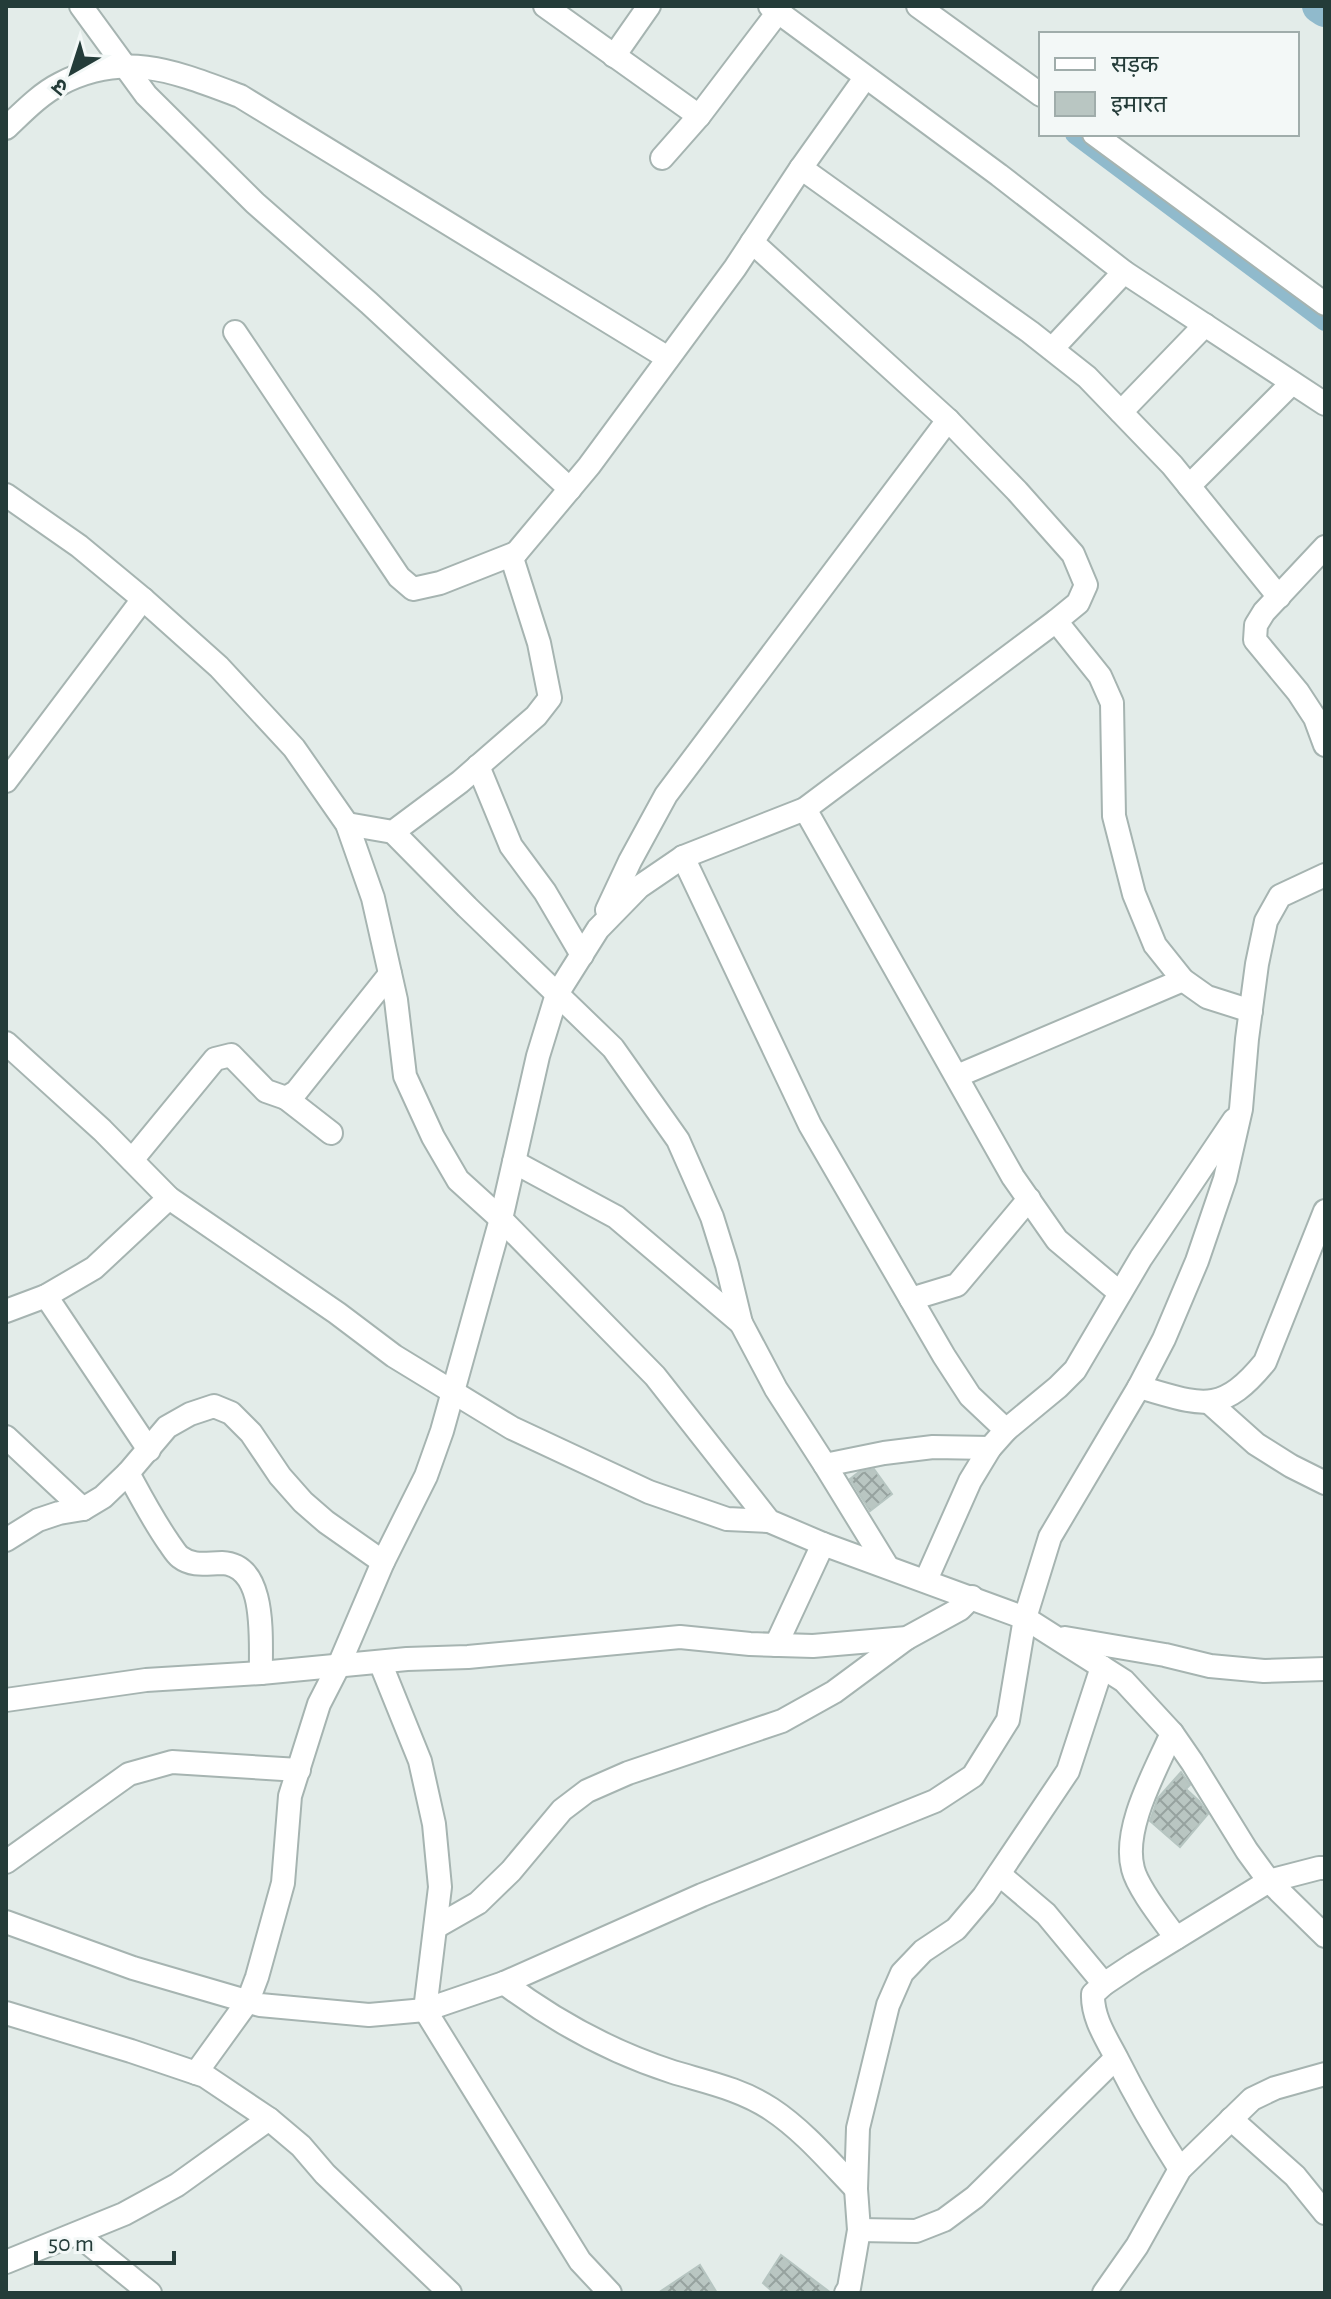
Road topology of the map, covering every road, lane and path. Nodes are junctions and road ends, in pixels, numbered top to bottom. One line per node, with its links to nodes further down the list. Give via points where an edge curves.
1 (81, 6): 7 (street)
2 (545, 6): 6 (street)
3 (649, 6): 6 (street)
4 (918, 6): 9 (street)
5 (774, 9): 8 (street); 10 (street)
6 (614, 56): 10 (street)
7 (122, 65): 11 (street, via 90,71 57,86); 21 (street, via 179,73 240,96); 27 (street, via 255,203)
8 (865, 78): 14 (street); 16 (street)
9 (1039, 94)
10 (699, 116): 13 (street)
11 (6, 128)
12 (1097, 136): 17 (street)
13 (662, 158)
14 (801, 168): 15 (street); 20 (street)
15 (752, 242): 21 (street); 25 (street)
16 (1124, 272): 18 (street); 20 (street)
17 (1325, 304)
18 (1205, 325): 22 (street); 24 (street)
19 (235, 332): 30 (street, via 399,577 413,589)
20 (1052, 349): 24 (street)
21 (668, 358): 27 (street)
22 (1292, 383): 23 (street); 26 (street)
23 (1325, 404)
24 (1121, 412): 26 (street)
25 (948, 420): 33 (street, via 1073,554 1086,585 1078,603); 42 (street, via 666,795)
26 (1189, 486): 31 (street)
27 (570, 489): 30 (street)
28 (6, 495): 32 (street)
29 (1325, 547): 31 (street)
30 (516, 553): 35 (street, via 512,558 550,698)
31 (1279, 597): 34 (street, via 1256,625 1255,640 1298,692)
32 (143, 599): 36 (street); 38 (street, via 219,667 294,748)
33 (1056, 621): 37 (street); 45 (street, via 1100,676 1112,703 1114,816 1126,863 1155,945)
34 (1325, 745)
35 (478, 766): 39 (street); 43 (street, via 511,846)
36 (6, 781)
37 (805, 809): 40 (street); 49 (street)
38 (347, 824): 39 (street); 44 (street, via 373,898)
39 (393, 832): 46 (street)
40 (683, 857): 42 (street, via 639,887); 61 (street, via 810,1125)
41 (1325, 875): 47 (street, via 1280,896 1266,921)
42 (598, 929): 43 (street)
43 (582, 955): 46 (street)
44 (390, 974): 50 (street); 58 (street, via 405,1076 458,1180)
45 (1183, 980): 47 (street, via 1207,997); 49 (street)
46 (557, 994): 54 (street); 63 (street, via 613,1048 678,1140 712,1217)
47 (1251, 1011): 51 (street)
48 (6, 1043): 53 (street)
49 (957, 1076): 56 (street)
50 (286, 1098): 52 (street); 53 (street, via 266,1091 231,1055 215,1059)
51 (1241, 1109): 59 (street); 64 (street, via 1225,1179 1197,1261)
52 (331, 1133)
53 (132, 1160): 55 (street)
54 (514, 1162): 58 (street); 63 (street, via 616,1217)
55 (169, 1198): 60 (street, via 94,1268); 65 (street)
56 (1029, 1199): 59 (street, via 1057,1240); 61 (street, via 957,1285)
57 (1325, 1211): 66 (street, via 1265,1362 1240,1389)
58 (501, 1219): 65 (street); 75 (street, via 655,1376)
59 (1120, 1293): 67 (street, via 1075,1370)
60 (46, 1296): 62 (street); 70 (street)
61 (911, 1299): 67 (street, via 970,1396)
62 (6, 1311)
63 (741, 1323): 71 (street)
64 (1139, 1387): 66 (street); 82 (street, via 1050,1537)
65 (453, 1393): 75 (street, via 512,1428 649,1492 727,1519); 78 (street, via 426,1476)
66 (1210, 1403): 73 (street, via 1256,1444)
67 (1006, 1430): 69 (street)
68 (6, 1437): 74 (street)
69 (990, 1448): 71 (street, via 933,1447); 80 (street)
70 (149, 1450): 72 (street); 78 (street, via 167,1427 190,1414 214,1406 231,1413 303,1502)
71 (825, 1465): 79 (street)
72 (128, 1473): 74 (street); 90 (street, via 179,1557 201,1565 238,1566 247,1574 255,1588 260,1622)
73 (1325, 1483)
74 (83, 1509): 76 (street, via 38,1520)
75 (769, 1521): 77 (street)
76 (6, 1540)
77 (823, 1544): 79 (street); 85 (street)
78 (383, 1562): 87 (street)
79 (887, 1566): 80 (street)
80 (926, 1580): 81 (street)
81 (972, 1597): 82 (street); 84 (street)
82 (1025, 1618): 83 (street); 102 (street, via 1008,1720 973,1776 935,1801 702,1895)
83 (1053, 1635): 88 (street); 89 (street, via 1210,1666 1264,1671)
84 (907, 1638): 85 (street); 99 (street, via 834,1692 782,1721 587,1791 562,1810 478,1903)
85 (776, 1645): 86 (street, via 680,1637)
86 (380, 1662): 87 (street); 99 (street, via 420,1761 431,1812 440,1887)
87 (339, 1665): 90 (street); 93 (street, via 319,1704)
88 (1102, 1667): 92 (street, via 1124,1681); 96 (street, via 1068,1771)
89 (1324, 1667)
90 (261, 1673): 91 (street, via 146,1680)
91 (6, 1700)
92 (1172, 1733): 97 (street); 101 (street, via 1137,1815 1131,1844 1133,1870)
93 (299, 1770): 94 (street, via 172,1762 129,1774); 104 (street, via 290,1796 283,1883)
94 (6, 1862)
95 (1325, 1868): 97 (street)
96 (999, 1874): 103 (street, via 1046,1914); 113 (street, via 956,1929 902,1973 888,2005 858,2128)
97 (1269, 1881): 100 (street); 101 (street)
98 (6, 1922): 104 (street, via 133,1968)
99 (436, 1927): 105 (street)
100 (1325, 1936)
101 (1176, 1938): 103 (street)
102 (504, 1983): 105 (street); 113 (street, via 601,2044 771,2108)
103 (1104, 1984): 107 (street, via 1093,1994 1093,2008)
104 (248, 2001): 105 (street, via 369,2015); 108 (street)
105 (425, 2010): 120 (street, via 580,2261)
106 (6, 2013): 108 (street)
107 (1116, 2058): 112 (street); 115 (street, via 975,2197 944,2220 916,2231)
108 (196, 2073): 110 (street)
109 (1325, 2074): 111 (street, via 1252,2099)
110 (269, 2119): 116 (street, via 177,2185); 119 (street)
111 (1231, 2119): 112 (street); 114 (street, via 1295,2176)
112 (1180, 2169): 122 (street)
113 (856, 2189): 115 (street)
114 (1325, 2213)
115 (859, 2230): 121 (street)
116 (77, 2234): 117 (street); 118 (street)
117 (6, 2262)
118 (150, 2293)
119 (450, 2293)
120 (610, 2293)
121 (846, 2293)
122 (1104, 2293)

